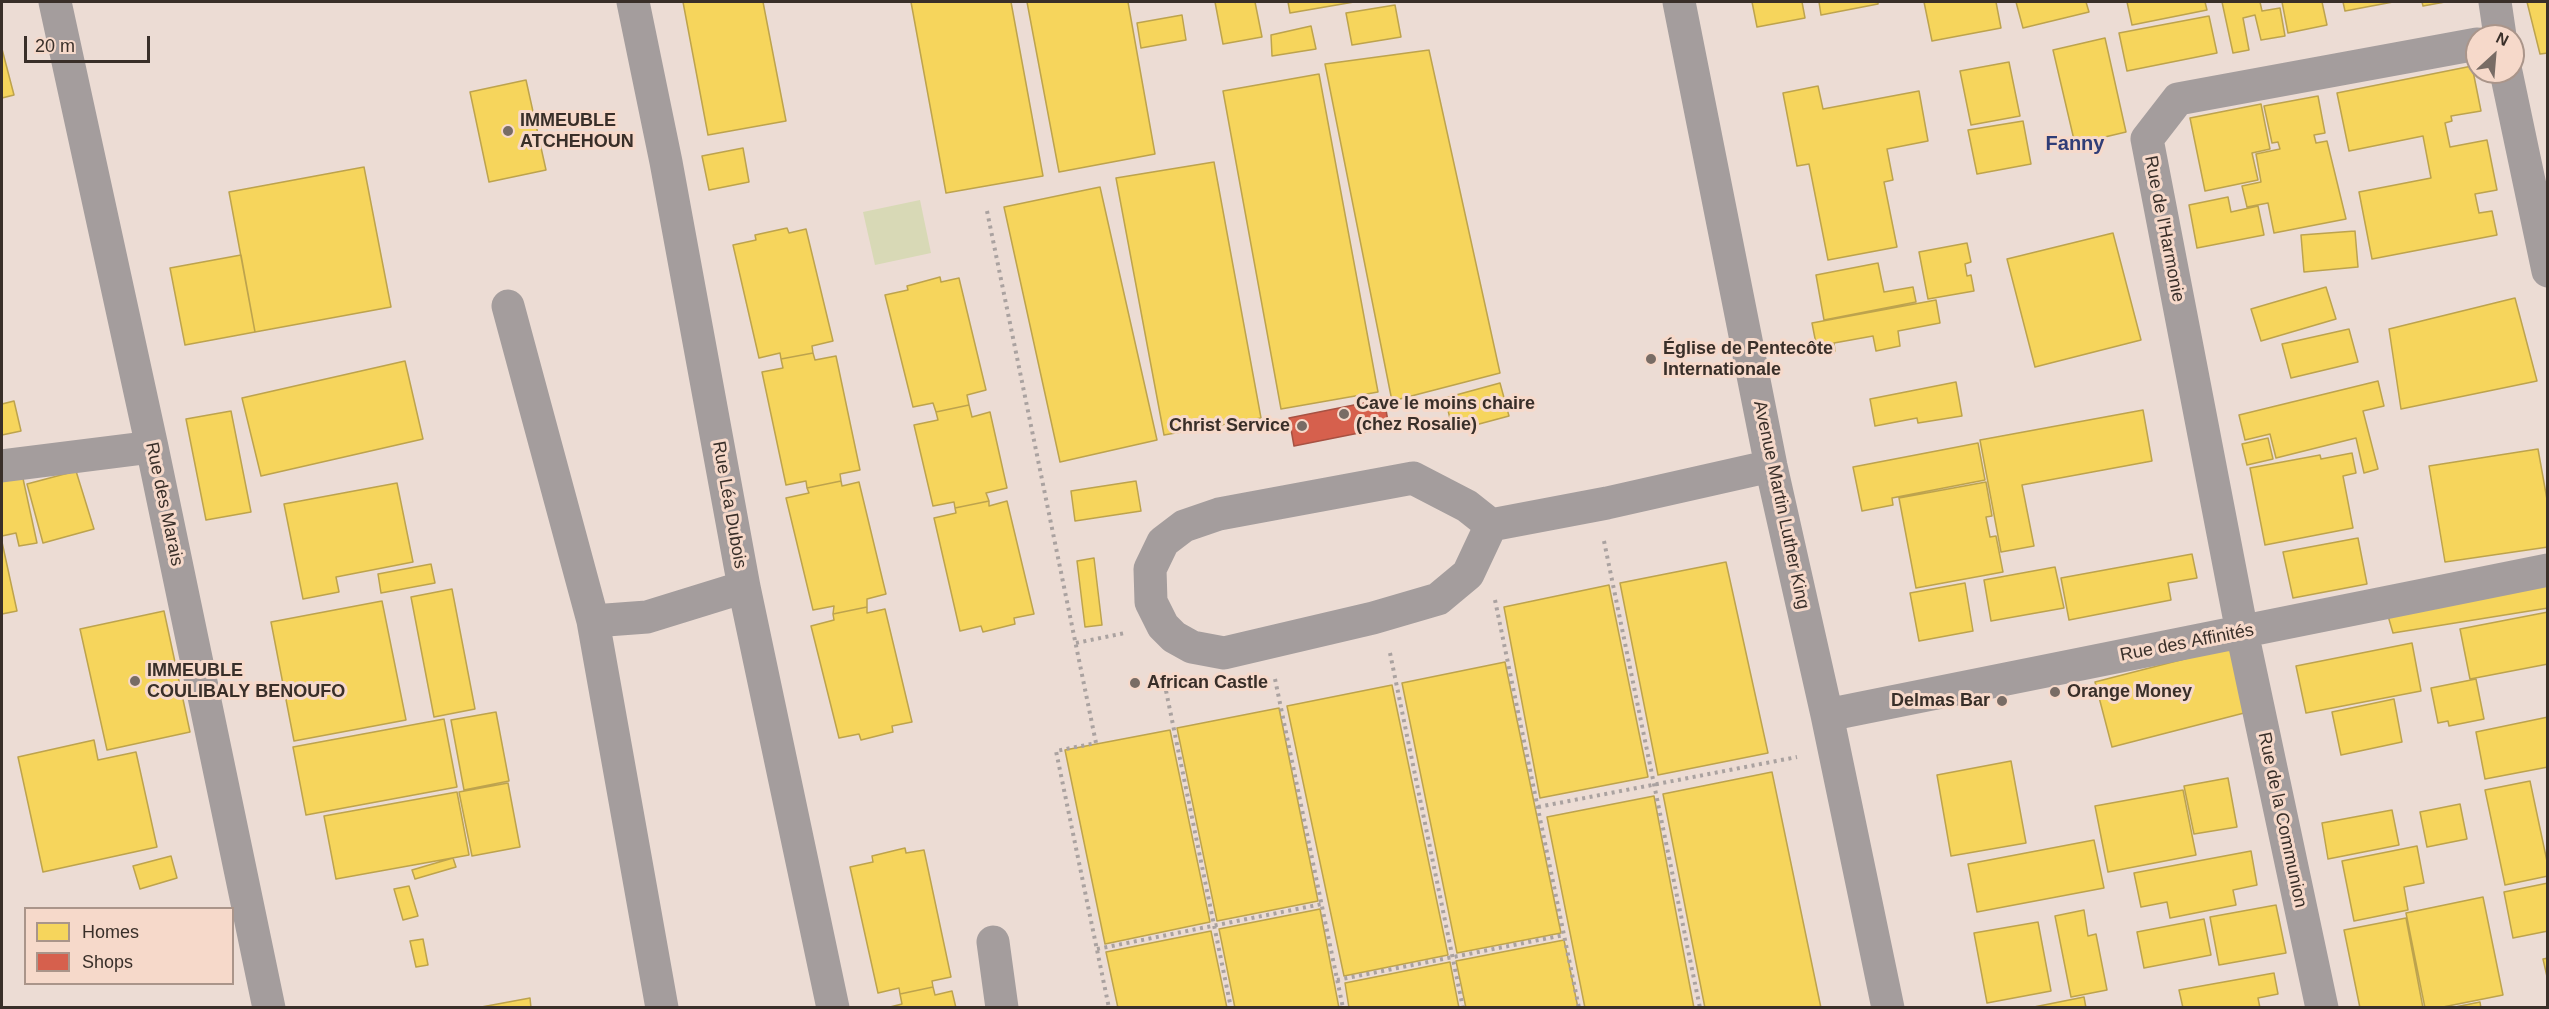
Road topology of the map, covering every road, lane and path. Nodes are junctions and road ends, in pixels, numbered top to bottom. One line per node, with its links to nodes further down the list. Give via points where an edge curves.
1 (55, 2): 11 (street, Rue des Marais)
2 (633, 2): 17 (street, Rue Léa Dubois)
3 (1678, 2): 13 (street, Avenue Martin Luther King)
4 (2495, 2): 5 (street)
5 (2498, 24)
6 (2465, 46): 21 (street, Rue de l'Harmonie, via 2178,99 2147,139)
7 (2508, 84): 9 (street)
8 (987, 211): 22 (path)
9 (2547, 271)
10 (508, 306): 19 (street)
11 (152, 447): 12 (street); 35 (street, Rue des Marais)
12 (2, 466)
13 (1771, 466): 14 (street); 24 (street, Avenue Martin Luther King)
14 (1596, 504): 15 (street); 26 (path)
15 (1487, 534): 18 (street, via 1468,574 1438,599); 20 (street, via 1467,506 1413,478 1219,514 1184,526 1163,542 1150,568 1151,602); 27 (path)
16 (2547, 570): 21 (street, Rue des Affinités)
17 (744, 587): 19 (street, via 647,617); 37 (street, Rue Léa Dubois)
18 (1383, 616): 23 (street); 33 (path)
19 (593, 621): 36 (street)
20 (1158, 627): 22 (path); 23 (street, via 1191,647 1224,653); 29 (path)
21 (2242, 632): 24 (street, Rue des Affinités); 46 (street, Rue de la Communion)
22 (1076, 643): 32 (path, via 1096,743 1056,752)
23 (1268, 643): 28 (path)
24 (1827, 715): 25 (street, Avenue Martin Luther King)
25 (1834, 749): 26 (path); 45 (street, Avenue Martin Luther King)
26 (1654, 785): 27 (path); 44 (path)
27 (1538, 807): 30 (path)
28 (1322, 904): 29 (path); 34 (path)
29 (1214, 926): 32 (path); 40 (path)
30 (1564, 935): 33 (path); 43 (path)
31 (993, 942): 38 (street)
32 (1097, 949): 39 (path)
33 (1453, 957): 34 (path); 42 (path)
34 (1337, 980): 41 (path)
35 (269, 1008)
36 (662, 1008)
37 (833, 1008)
38 (1002, 1008)
39 (1109, 1008)
40 (1231, 1008)
41 (1342, 1008)
42 (1463, 1008)
43 (1579, 1008)
44 (1700, 1008)
45 (1888, 1008)
46 (2322, 1008)

